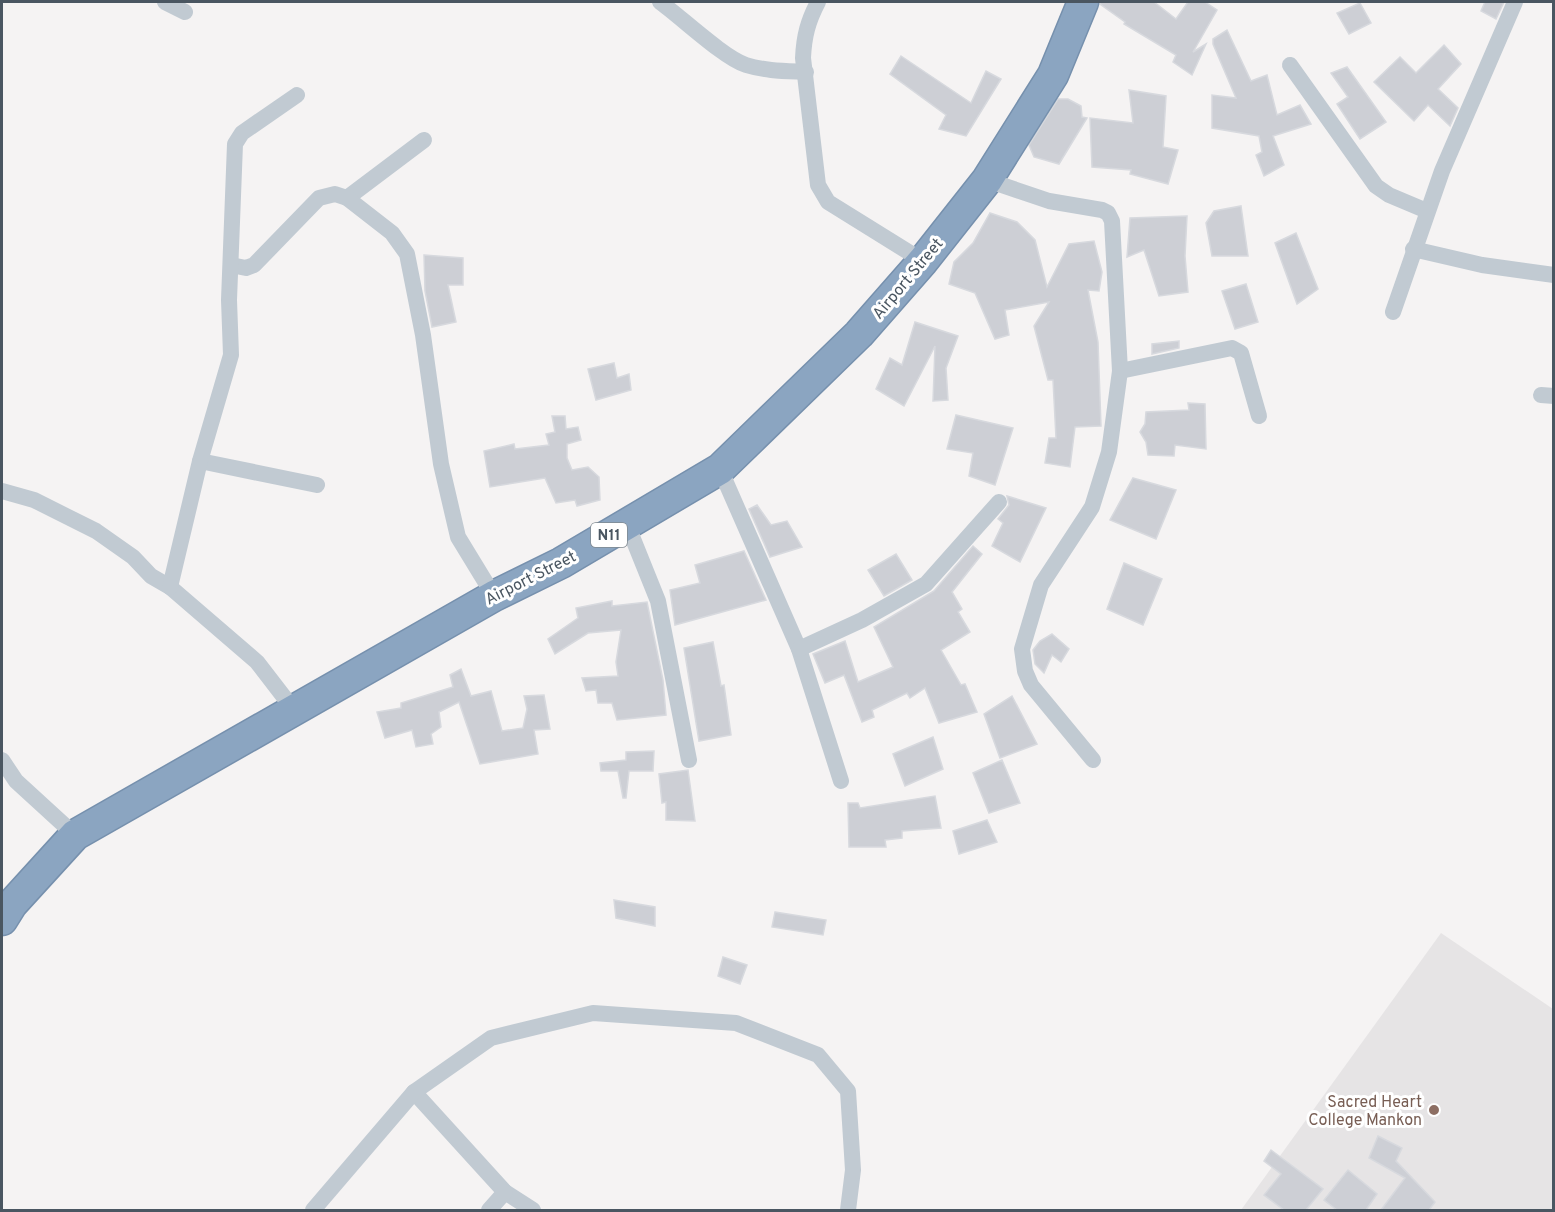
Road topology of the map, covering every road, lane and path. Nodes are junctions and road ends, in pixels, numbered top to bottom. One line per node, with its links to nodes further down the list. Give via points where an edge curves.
1 (165, 2): 6 (street)
2 (660, 2): 8 (street, via 743,64)
3 (818, 2): 8 (street, via 804,37)
4 (1083, 2): 11 (highway, Airport Street / N11, via 1053,75)
5 (1515, 2): 13 (street)
6 (185, 12)
7 (1290, 65): 13 (street, via 1376,186)
8 (806, 72): 15 (street, via 812,146 822,194 828,202)
9 (297, 95): 16 (street, via 242,133 235,144)
10 (424, 140): 12 (street)
11 (987, 180): 15 (highway, Airport Street / N11); 19 (street, via 1049,201 1108,213 1112,221)
12 (347, 198): 16 (street, via 335,194 319,198 254,265); 28 (street, via 392,233 407,254 441,465 458,537)
13 (1427, 211): 14 (street)
14 (1413, 249): 17 (street, via 1482,266); 18 (street)
15 (923, 261): 22 (highway, Airport Street / N11, via 859,334)
16 (231, 265): 21 (street, via 231,355)
17 (1554, 275)
18 (1393, 312)
19 (1120, 371): 20 (street, via 1232,348 1241,353); 33 (street, via 1109,452 1092,507 1041,585 1022,649 1031,685)
20 (1259, 417)
21 (200, 461): 23 (street); 27 (street)
22 (720, 468): 26 (highway, Airport Street / N11); 29 (street)
23 (317, 485)
24 (2, 491): 27 (street, via 34,500 96,531)
25 (999, 502): 29 (street, via 926,584)
26 (627, 524): 28 (highway, Airport Street / N11); 32 (street, via 658,601)
27 (170, 587): 30 (street, via 257,662)
28 (494, 596): 30 (highway, Airport Street / N11)
29 (799, 649): 34 (street)
30 (294, 710): 35 (highway, Airport Street / N11)
31 (2, 760): 35 (street, via 16,781)
32 (688, 760)
33 (1093, 760)
34 (841, 781)
35 (75, 835): 36 (highway, Airport Street / N11)
36 (2, 920)
37 (414, 1092): 38 (street); 39 (street); 42 (street, via 491,1038 593,1013 736,1023 818,1055 848,1091 853,1170)
38 (505, 1192): 40 (street); 41 (street)
39 (314, 1210)
40 (489, 1210)
41 (533, 1210)
42 (848, 1210)

